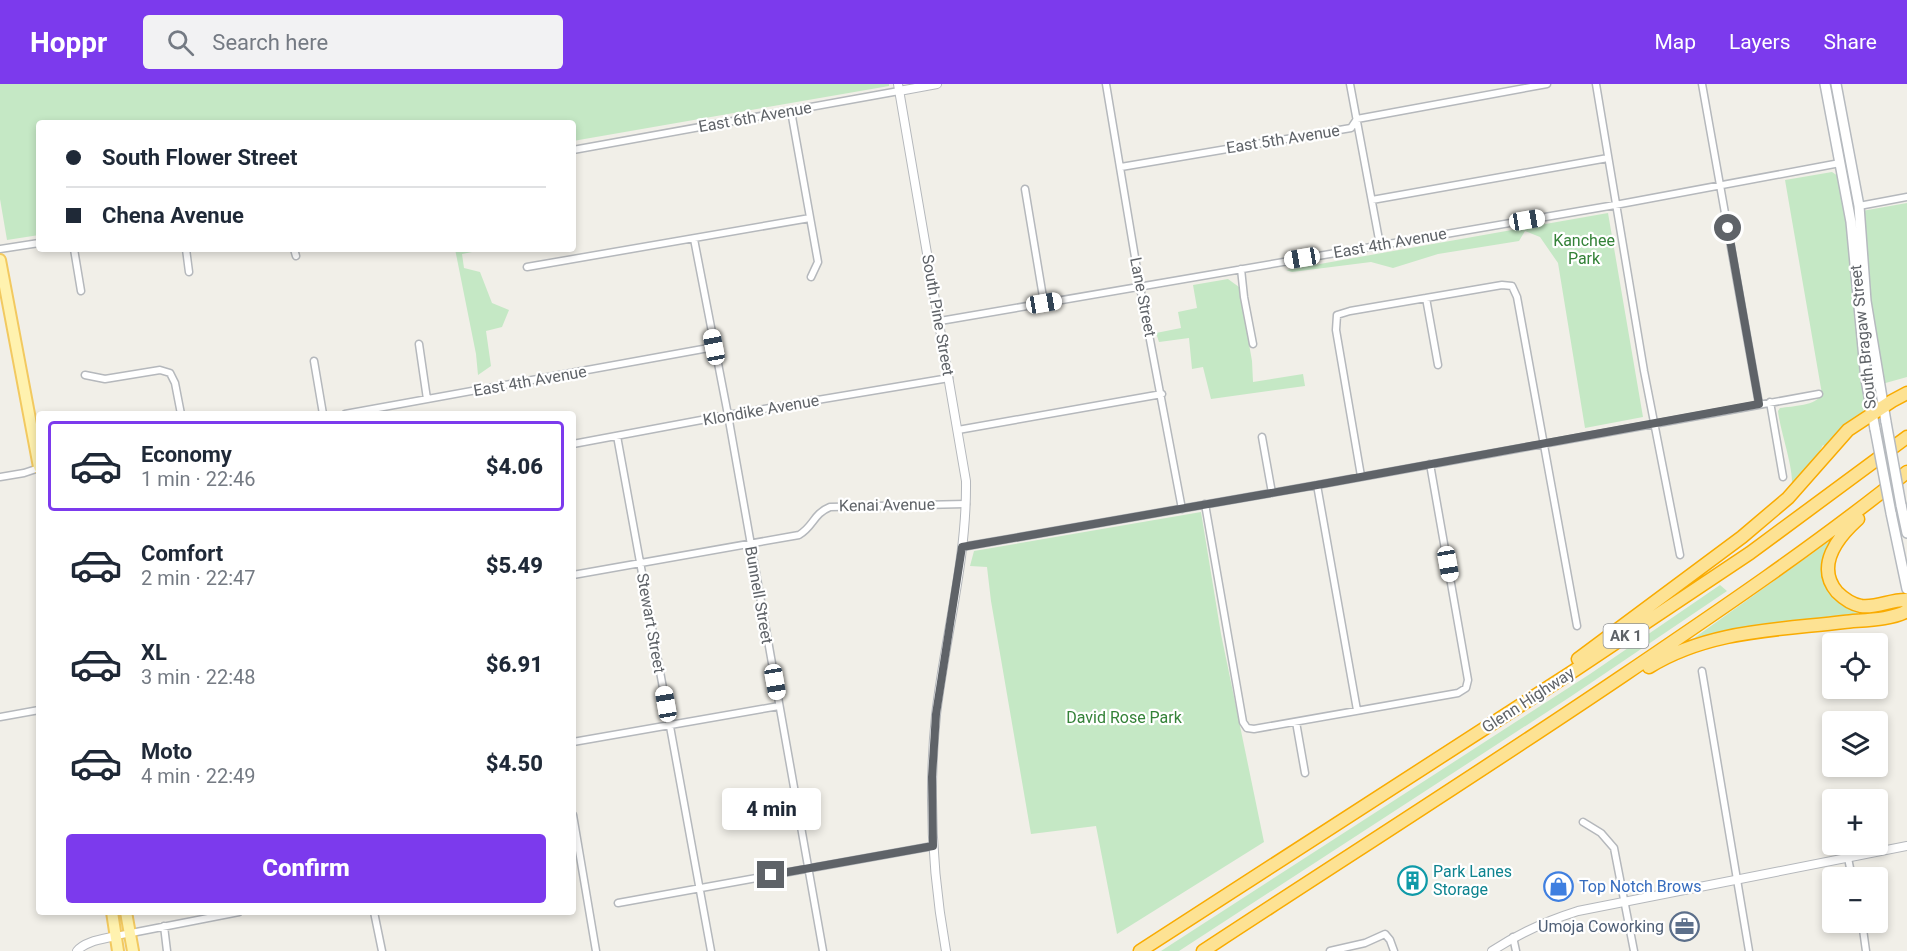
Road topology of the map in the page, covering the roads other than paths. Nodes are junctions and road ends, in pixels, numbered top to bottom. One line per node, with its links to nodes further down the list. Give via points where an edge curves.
1 (937, 84): 9 (street, East 6th Avenue)
2 (1107, 84): 15 (street, Lane Street)
3 (1350, 84): 11 (street)
4 (1547, 84): 11 (street, East 5th Avenue)
5 (1596, 84): 13 (street)
6 (1702, 84): 16 (street)
7 (1825, 84): 14 (main road, South Bragaw Street)
8 (1836, 84): 21 (main road, South Bragaw Street)
9 (899, 87): 10 (street, East 6th Avenue); 38 (street, South Pine Street)
10 (791, 111): 12 (street, East 6th Avenue); 22 (street)
11 (1357, 120): 15 (street, East 5th Avenue, via 1351,128); 19 (street)
12 (576, 149)
13 (1608, 158): 19 (street); 20 (street)
14 (1840, 163): 16 (street, East 4th Avenue); 57 (main road, South Bragaw Street, via 1851,222)
15 (1120, 167): 34 (street, Lane Street)
16 (1720, 185): 20 (street, East 4th Avenue); 51 (street)
17 (1025, 189): 37 (street)
18 (1907, 196): 21 (street)
19 (1372, 200): 25 (street)
20 (1615, 205): 25 (street, East 4th Avenue); 58 (street)
21 (1859, 206): 52 (main road, South Bragaw Street, via 1866,301)
22 (810, 218): 23 (street); 33 (street, via 818,262)
23 (694, 239): 30 (street); 41 (street, Bunnell Street)
24 (36, 243): 26 (street)
25 (1380, 245): 31 (street, East 4th Avenue)
26 (0, 249)
27 (74, 252): 35 (street)
28 (186, 252): 32 (street)
29 (0, 260): 65 (main road)
30 (527, 267)
31 (1241, 269): 34 (street, East 4th Avenue); 40 (street)
32 (189, 272)
33 (811, 277)
34 (1140, 287): 37 (street, East 4th Avenue); 47 (street, Lane Street)
35 (81, 291)
36 (1426, 298): 43 (street); 64 (street, via 1512,286); 69 (street, via 1337,315 1336,330)
37 (1044, 303): 38 (street, East 4th Avenue)
38 (940, 321): 45 (street, South Pine Street)
39 (419, 344): 49 (street)
40 (1253, 344)
41 (714, 347): 49 (street, East 4th Avenue); 56 (street, Bunnell Street)
42 (314, 361): 54 (street)
43 (1438, 365)
44 (85, 375): 53 (street, via 105,380 160,370 170,373)
45 (949, 378): 56 (street, Klondike Avenue); 59 (street, South Pine Street)
46 (1907, 393): 52 (highway)
47 (1162, 394): 59 (street); 76 (street, Lane Street)
48 (1819, 394): 50 (street)
49 (427, 399): 55 (street, East 4th Avenue)
50 (1770, 402): 51 (street); 71 (street)
51 (1759, 404): 58 (street)
52 (1883, 407): 57 (highway); 77 (main road, South Bragaw Street, bridge)
53 (180, 411)
54 (322, 411)
55 (361, 411)
56 (728, 415): 60 (street, Klondike Avenue); 78 (street, Bunnell Street)
57 (1871, 415): 83 (main road, South Bragaw Street, bridge); 89 (highway, via 1848,430 1788,498 1742,537)
58 (1653, 424): 64 (street); 80 (street)
59 (958, 430): 74 (street, South Pine Street)
60 (617, 436): 63 (street, Klondike Avenue); 81 (street, Stewart Street)
61 (1262, 437): 73 (street)
62 (1907, 437): 89 (highway, Glenn Highway / AK 1, via 1750,553)
63 (576, 443)
64 (1543, 444): 66 (street); 86 (street)
65 (36, 451)
66 (1430, 464): 69 (street); 90 (street, via 1468,680 1466,688 1458,693)
67 (36, 468): 70 (street)
68 (1907, 474): 84 (highway, via 1841,536 1827,566 1834,588 1849,602 1869,607); 96 (highway, Glenn Highway / AK 1, via 1753,586)
69 (1361, 476): 72 (street)
70 (0, 477)
71 (1783, 477)
72 (1317, 485): 73 (street); 90 (street)
73 (1272, 493): 75 (street)
74 (966, 504): 78 (street, Kenai Avenue, via 830,507 819,512 799,535); 79 (street, South Pine Street)
75 (1205, 504): 76 (street); 93 (street, via 1243,722 1247,728)
76 (1182, 509): 79 (street)
77 (1907, 534)
78 (750, 543): 81 (street, Kenai Avenue); 88 (street, Bunnell Street)
79 (962, 547): 99 (street, South Pine Street, via 936,714)
80 (1680, 555)
81 (641, 564): 82 (street, Kenai Avenue); 94 (street, Stewart Street)
82 (576, 575)
83 (1907, 589)
84 (1907, 600)
85 (1907, 611): 96 (highway, via 1741,634 1693,647 1658,661)
86 (1577, 626)
87 (1702, 671): 105 (street)
88 (779, 706): 94 (street); 104 (street, Bunnell Street)
89 (1514, 709): 127 (highway, Glenn Highway / AK 1)
90 (1357, 710): 93 (street)
91 (36, 711): 92 (street)
92 (0, 717)
93 (1296, 722): 97 (street)
94 (670, 726): 95 (street); 106 (street, Stewart Street)
95 (576, 742)
96 (1508, 753): 128 (highway, Glenn Highway / AK 1)
97 (1305, 773)
98 (1582, 822): 107 (street, via 1601,833 1614,848)
99 (933, 846): 104 (street); 126 (street, South Pine Street)
100 (1907, 846): 102 (street)
101 (576, 849): 123 (street)
102 (1848, 858): 103 (street); 105 (street)
103 (1850, 867)
104 (809, 868): 106 (street); 125 (street, Bunnell Street)
105 (1737, 880): 107 (street); 134 (street)
106 (699, 887): 108 (street); 124 (street, Stewart Street)
107 (1625, 901): 117 (street, via 1544,921); 133 (street)
108 (618, 903)
109 (112, 915): 116 (main road)
110 (127, 915): 114 (main road)
111 (223, 915): 113 (street)
112 (375, 915): 122 (street)
113 (164, 926): 114 (street); 121 (street)
114 (130, 932): 116 (street); 120 (main road)
115 (1864, 933): 135 (street)
116 (116, 936): 118 (street); 119 (main road)
117 (1513, 937): 131 (street); 132 (street)
118 (77, 951)
119 (118, 951)
120 (133, 951)
121 (167, 951)
122 (382, 951)
123 (596, 951)
124 (711, 951)
125 (823, 951)
126 (946, 951)
127 (1140, 951)
128 (1203, 951)
129 (1330, 951): 130 (street, via 1385,934)
130 (1394, 951)
131 (1492, 951)
132 (1516, 951)
133 (1634, 951)
134 (1749, 951)
135 (1866, 951)

